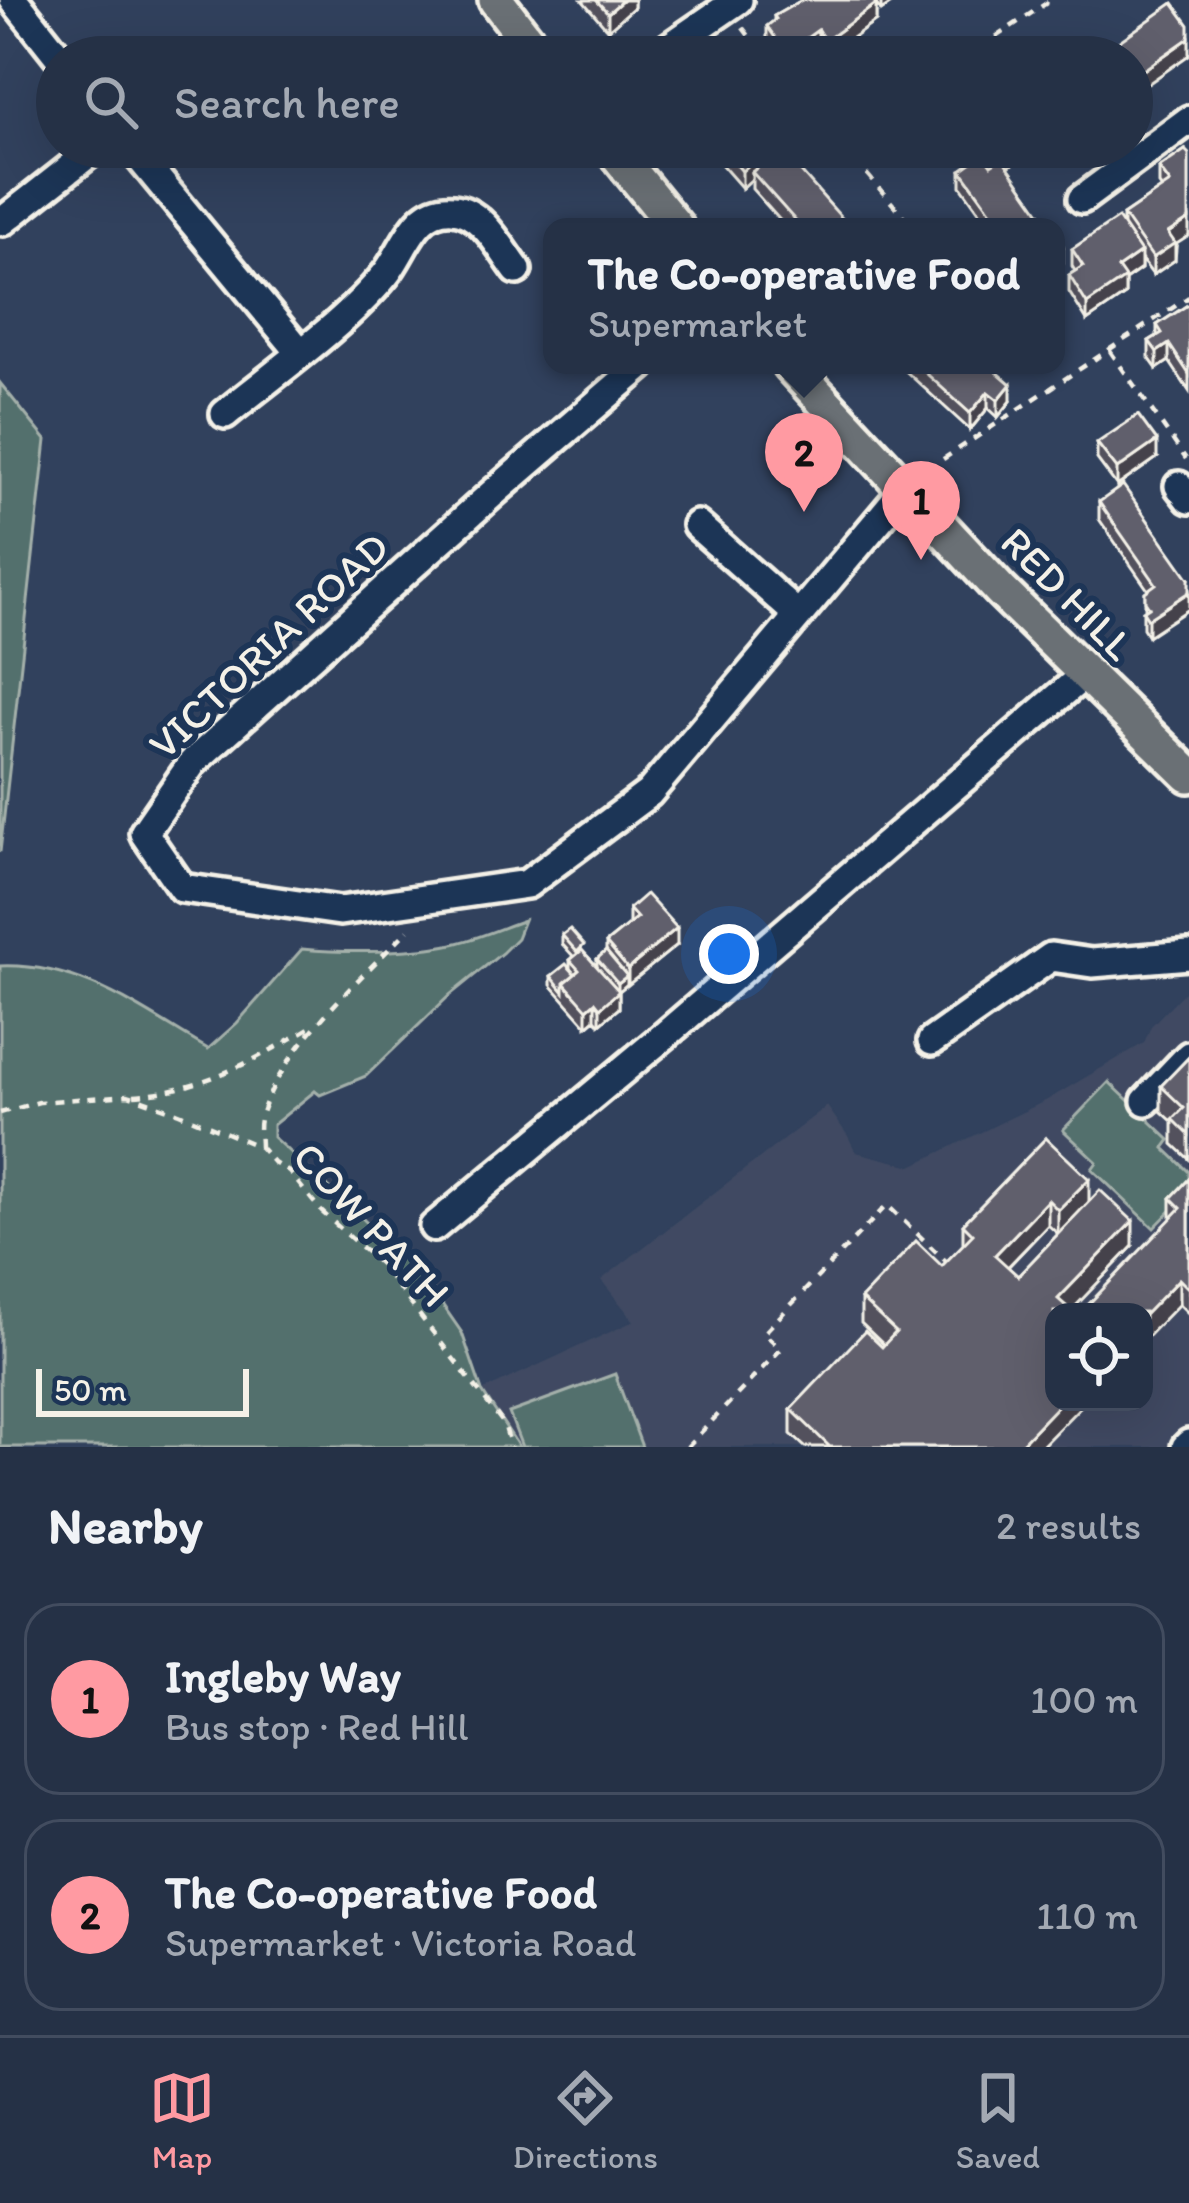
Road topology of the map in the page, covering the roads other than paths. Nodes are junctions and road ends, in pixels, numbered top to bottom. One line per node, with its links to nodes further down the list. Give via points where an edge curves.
1 (14, 0): 4 (street)
2 (496, 0): 5 (main road)
3 (732, 4): 6 (street)
4 (42, 36)
5 (524, 36)
6 (686, 36)
7 (1189, 120): 8 (street)
8 (1153, 147)
9 (70, 168): 15 (street)
10 (148, 168): 17 (street)
11 (628, 168): 14 (main road)
12 (1124, 168): 13 (street)
13 (1082, 199)
14 (669, 218)
15 (3, 221)
16 (518, 270): 17 (street, via 477,219 452,208 429,213 387,273)
17 (300, 352): 20 (street)
18 (632, 374): 23 (street, VICTORIA ROAD, via 193,762 144,833 182,888 340,911 527,884 649,793)
19 (798, 374): 21 (main road, RED HILL)
20 (225, 414)
21 (903, 488): 23 (street, VICTORIA ROAD); 24 (main road, RED HILL)
22 (697, 525): 23 (street)
23 (798, 615)
24 (1085, 674): 25 (main road, RED HILL); 30 (street)
25 (1189, 775)
26 (1189, 955): 27 (street, via 1092,963 1051,957)
27 (932, 1041)
28 (1189, 1056): 29 (street)
29 (1146, 1101)
30 (434, 1227)

